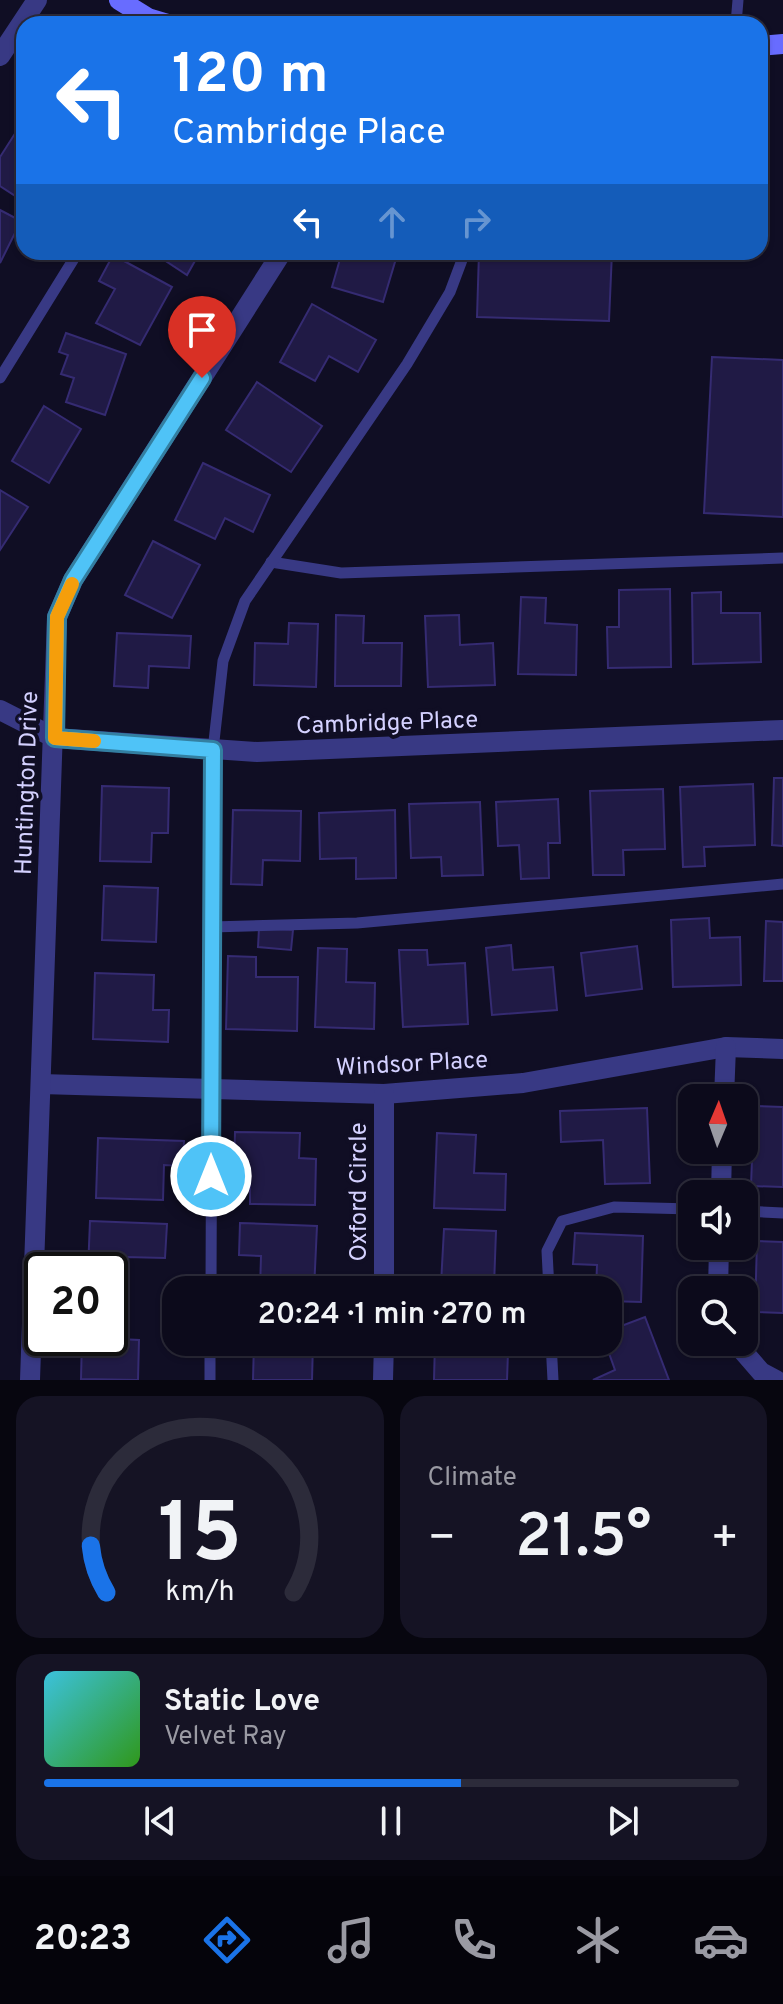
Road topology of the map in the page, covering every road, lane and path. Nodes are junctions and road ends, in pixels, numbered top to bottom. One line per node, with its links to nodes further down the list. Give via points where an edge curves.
1 (119, 0): 2 (main road)
2 (145, 16)
3 (16, 32): 4 (street)
4 (0, 56)
5 (73, 260): 8 (lane)
6 (277, 260): 13 (street, Huntington Drive, via 73,580 57,617)
7 (462, 260): 10 (lane, via 450,292 407,364)
8 (0, 378)
9 (783, 558): 10 (lane, via 341,573)
10 (271, 562): 14 (lane, via 245,601 223,661)
11 (0, 710): 13 (street, Cambridge Place)
12 (783, 730): 14 (street, Cambridge Place, via 469,746)
13 (55, 738): 14 (street, Cambridge Place); 19 (street, Huntington Drive)
14 (213, 750): 16 (lane)
15 (783, 884): 16 (lane, via 357,923)
16 (212, 927): 21 (lane)
17 (726, 1047): 18 (street, Windsor Place); 20 (street); 22 (street, Windsor Place, via 523,1083)
18 (783, 1049)
19 (41, 1084): 21 (street, Windsor Place); 33 (street, Huntington Drive)
20 (725, 1084)
21 (212, 1091): 22 (street, Windsor Place); 26 (lane)
22 (384, 1094): 27 (street, Oxford Circle)
23 (678, 1209): 28 (lane, via 614,1207 562,1221 547,1251)
24 (758, 1212): 25 (lane)
25 (783, 1213)
26 (211, 1276)
27 (384, 1276)
28 (548, 1276)
29 (210, 1356): 34 (lane)
30 (384, 1356): 35 (street)
31 (552, 1356): 36 (lane)
32 (747, 1356): 37 (street)
33 (30, 1380)
34 (210, 1380)
35 (383, 1380)
36 (553, 1380)
37 (776, 1380)

